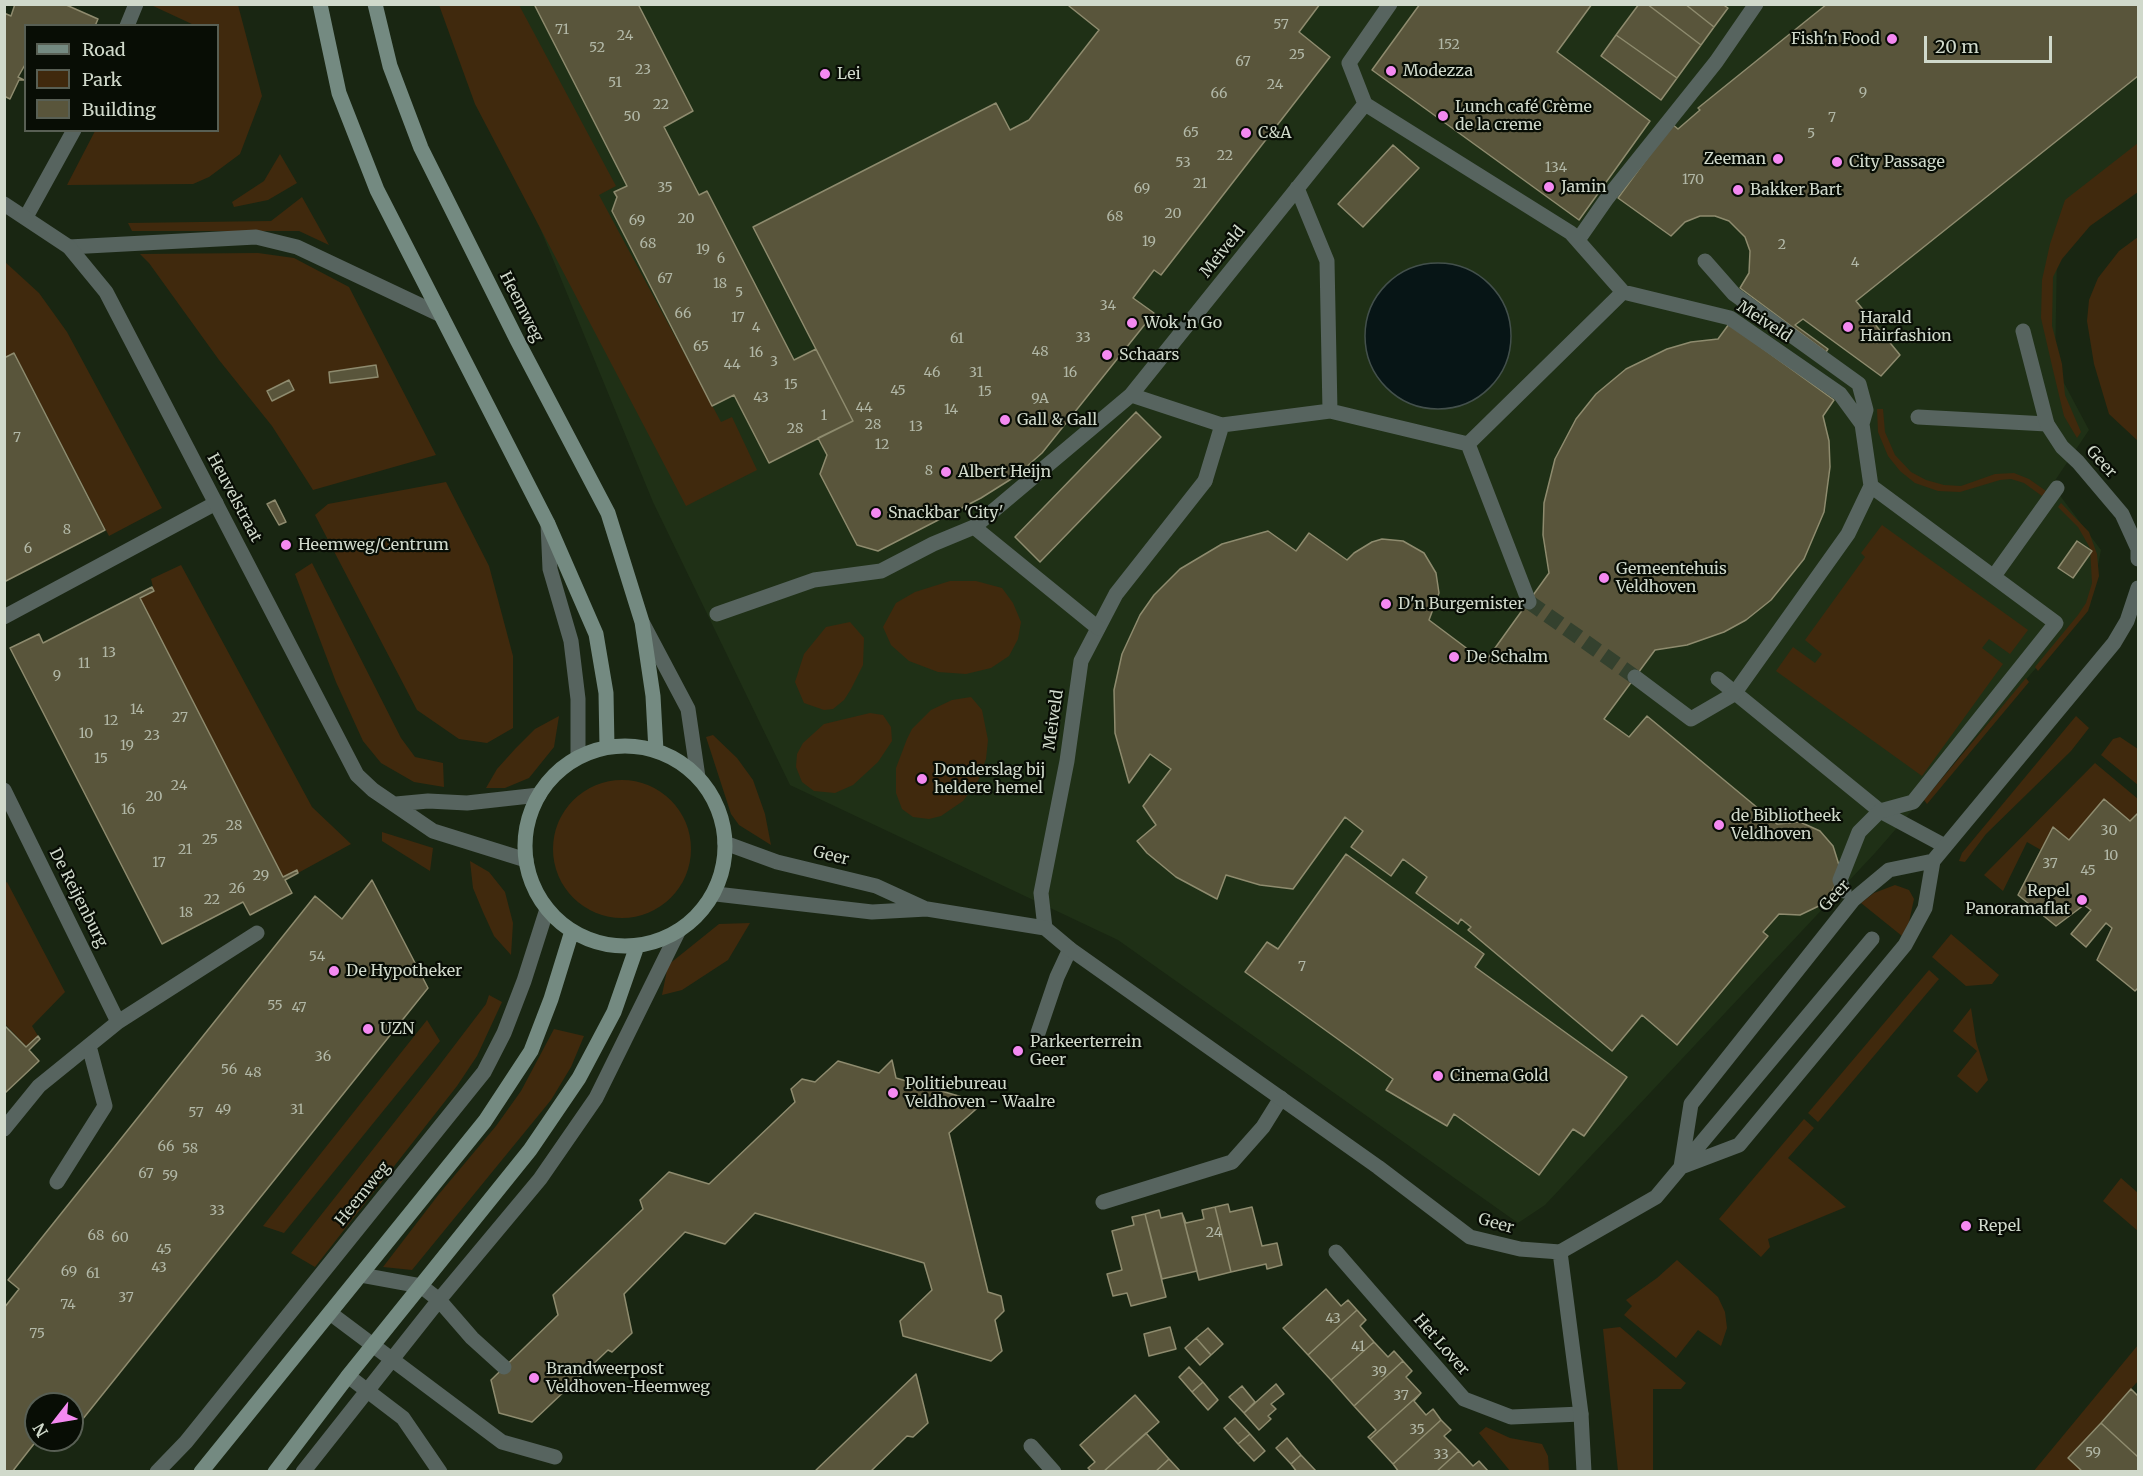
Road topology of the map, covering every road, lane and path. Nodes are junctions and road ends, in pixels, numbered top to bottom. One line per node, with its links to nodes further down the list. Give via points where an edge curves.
1 (136, 4): 6 (street)
2 (320, 4): 16 (main road, via 339,93 355,138)
3 (375, 4): 36 (main road, Heemweg, via 390,66 421,148 608,513)
4 (1390, 4): 7 (street, via 1349,63)
5 (1756, 4): 12 (street)
6 (128, 24)
7 (1365, 104): 9 (street, Meiveld); 12 (street)
8 (73, 132): 11 (street)
9 (1297, 188): 18 (street, Meiveld); 19 (street, via 1327,261)
10 (4, 204): 11 (street, Heuvelstraat)
11 (26, 217): 13 (street, Heuvelstraat)
12 (1578, 240): 15 (street)
13 (69, 247): 16 (street, via 256,237 297,248); 27 (street, Heuvelstraat, via 106,292)
14 (1705, 261): 21 (street, via 1734,294 1859,384 1866,410)
15 (1623, 292): 21 (street, Meiveld, via 1730,318 1839,394); 24 (street)
16 (441, 315): 28 (main road)
17 (2023, 331): 22 (street, Geer)
18 (1131, 395): 23 (street); 29 (street, Meiveld)
19 (1330, 411): 23 (street); 24 (street)
20 (1918, 417): 22 (street)
21 (1862, 424): 25 (street)
22 (2046, 424): 30 (street, Geer, via 2122,514)
23 (1222, 425): 37 (street, Meiveld, via 1205,481 1116,594)
24 (1468, 444): 33 (street)
25 (1871, 486): 31 (street); 40 (street, via 1848,534)
26 (2057, 488): 31 (street)
27 (216, 503): 35 (street); 47 (street, Heuvelstraat, via 357,775)
28 (548, 524): 41 (main road, via 596,634 606,693); 43 (street, via 550,568 572,641)
29 (974, 527): 34 (street, Meiveld, via 881,571 814,580); 37 (street)
30 (2139, 559)
31 (1994, 576): 48 (street, via 2056,623 1913,802)
32 (2139, 588): 50 (street, via 2114,643)
33 (1529, 602)
34 (717, 614)
35 (4, 617)
36 (642, 621): 42 (main road, Heemweg); 44 (street, Heemweg, via 688,710)
37 (1098, 628): 57 (street, Meiveld, via 1081,661 1067,762 1041,894)
38 (1635, 677): 40 (street, via 1691,719)
39 (1718, 680): 40 (street)
40 (1734, 694): 48 (street)
41 (607, 747): 42 (main road, via 632,746); 43 (main road)
42 (656, 751): 44 (main road, via 686,764)
43 (578, 757): 46 (main road, via 556,773)
44 (698, 777): 49 (main road, via 723,823)
45 (4, 790): 64 (street, De Reijenburg)
46 (539, 795): 47 (street, via 467,803); 51 (main road, via 527,820)
47 (396, 804): 51 (street, Heuvelstraat, via 433,831)
48 (1880, 811): 50 (street); 53 (street, via 1859,832 1840,880)
49 (725, 843): 54 (main road, via 724,871); 56 (street, Geer, via 777,862 876,886)
50 (1945, 846): 52 (street)
51 (526, 860): 55 (main road, via 531,882)
52 (1933, 861): 69 (street, via 1925,908 1905,945 1739,1145); 69 (street, Geer, via 1889,870 1853,900 1691,1104)
53 (1844, 891)
54 (716, 894): 56 (street, Geer, via 872,912); 59 (main road)
55 (547, 909): 58 (main road); 86 (street, Heemweg, via 504,1033 484,1072 186,1442)
56 (927, 909): 57 (street, Geer)
57 (1046, 928): 63 (street, Geer)
58 (572, 931): 62 (main road, via 603,945); 74 (main road, via 531,1051 485,1121)
59 (678, 932): 62 (main road); 76 (street, via 596,1098 518,1208)
60 (257, 933): 64 (street)
61 (1872, 939): 69 (street)
62 (637, 946): 75 (main road, via 614,1012 579,1078 515,1171)
63 (1070, 949): 65 (street); 67 (street, Geer)
64 (118, 1022): 66 (street)
65 (1038, 1034)
66 (89, 1046): 68 (street, via 39,1086); 70 (street, via 105,1106)
67 (1281, 1098): 71 (street, via 1263,1127 1232,1162); 73 (street, Geer, via 1470,1237 1520,1249)
68 (4, 1130)
69 (1681, 1167): 73 (street, via 1656,1197)
70 (57, 1182)
71 (1103, 1202)
72 (1336, 1252): 83 (street, Het Lover, via 1464,1399 1511,1417)
73 (1560, 1252): 83 (street)
74 (361, 1275): 75 (street); 77 (main road)
75 (421, 1286): 76 (street); 78 (main road)
76 (439, 1300): 79 (street); 80 (street)
77 (330, 1313): 78 (street); 87 (main road)
78 (373, 1345): 79 (street); 81 (main road)
79 (393, 1360): 82 (street); 85 (street, via 502,1442)
80 (504, 1367)
81 (348, 1376): 82 (street); 88 (main road)
82 (369, 1392): 89 (street); 90 (street, via 403,1418)
83 (1581, 1414): 92 (street)
84 (1031, 1446): 91 (street)
85 (555, 1457)
86 (157, 1472)
87 (201, 1472)
88 (275, 1472)
89 (303, 1472)
90 (440, 1472)
91 (1054, 1472)
92 (1584, 1472)

